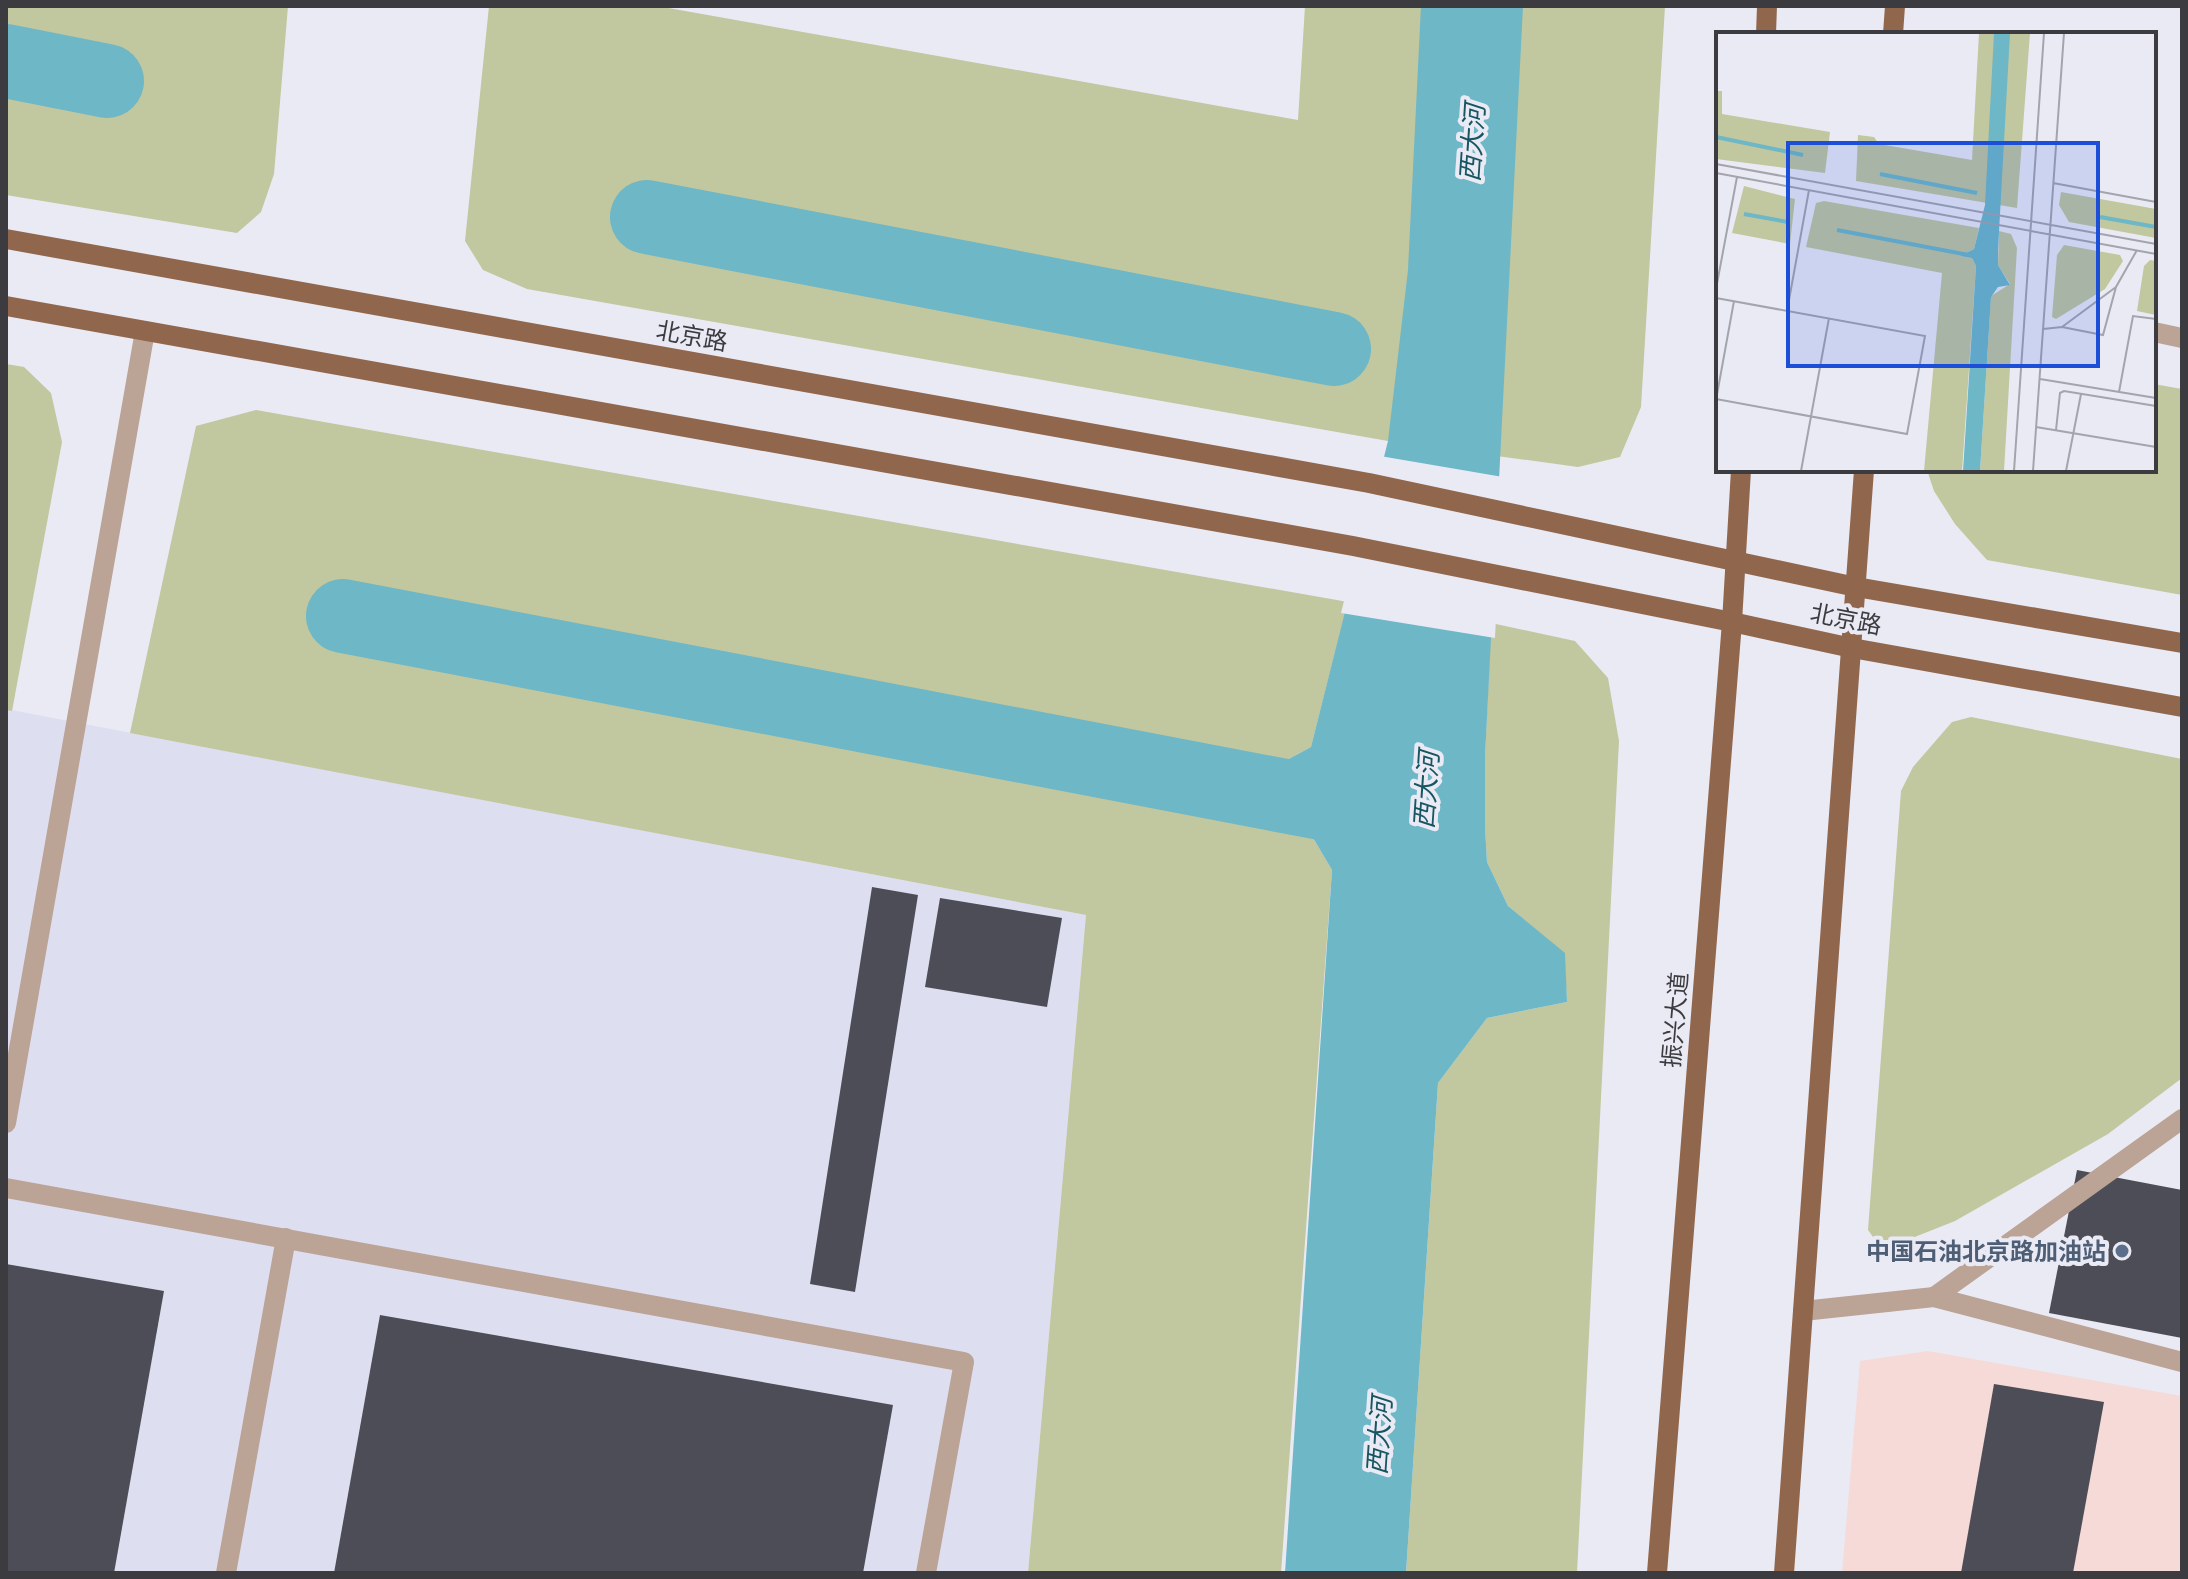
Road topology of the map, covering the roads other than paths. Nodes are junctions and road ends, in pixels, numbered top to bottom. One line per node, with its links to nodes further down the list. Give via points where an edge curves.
1 (1767, 6): 3 (main road)
2 (1895, 6): 4 (main road)
3 (1766, 32)
4 (1893, 32)
5 (6, 239): 12 (main road, 北京路, via 1369,483)
6 (6, 306): 7 (main road)
7 (145, 331): 14 (main road, 北京路, via 1353,546); 19 (lane)
8 (2156, 332): 9 (lane)
9 (2182, 338)
10 (1741, 472): 12 (main road, 振兴大道)
11 (1864, 472): 13 (main road)
12 (1735, 562): 13 (main road, 北京路); 14 (main road, 振兴大道)
13 (1856, 587): 15 (main road, 北京路); 16 (main road)
14 (1732, 622): 16 (main road, 北京路); 27 (main road, 振兴大道)
15 (2182, 643)
16 (1852, 648): 17 (main road, 北京路); 23 (main road)
17 (2182, 707)
18 (2182, 1119): 22 (lane)
19 (6, 1123)
20 (6, 1188): 21 (lane)
21 (286, 1238): 25 (lane); 26 (lane, via 964,1362)
22 (1934, 1297): 23 (lane); 24 (lane)
23 (1803, 1311): 28 (main road)
24 (2182, 1362)
25 (226, 1573)
26 (926, 1573)
27 (1657, 1573)
28 (1784, 1573)

